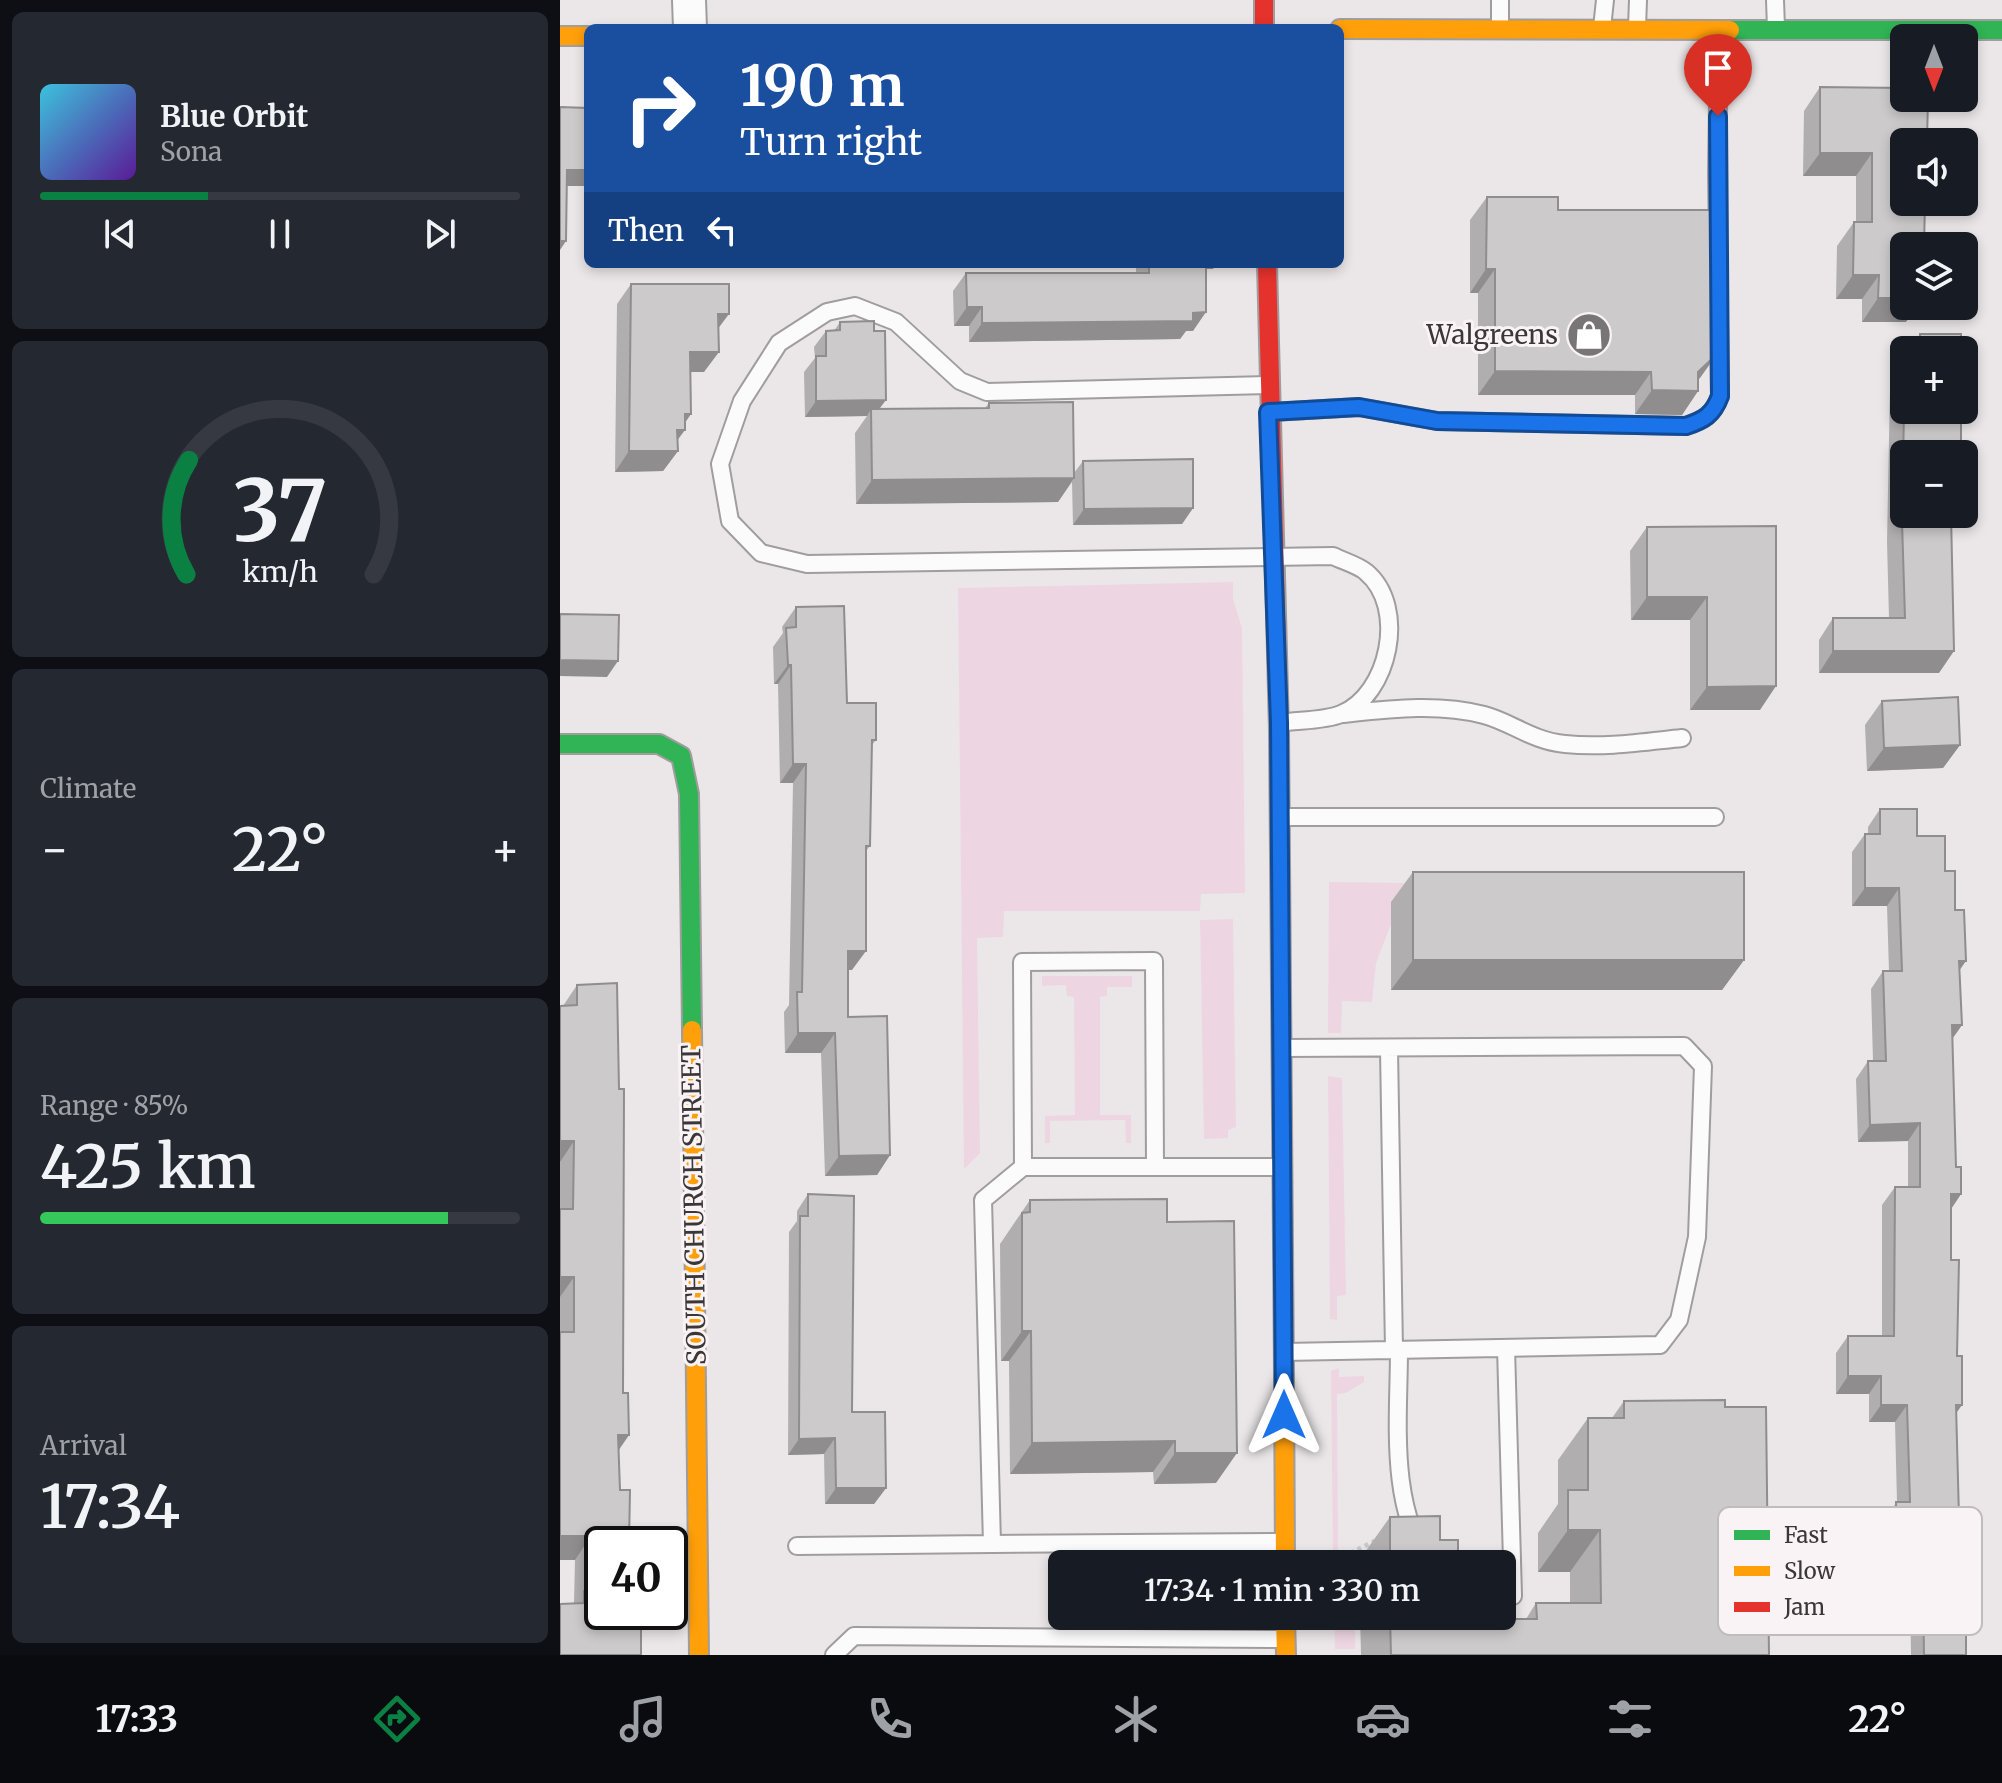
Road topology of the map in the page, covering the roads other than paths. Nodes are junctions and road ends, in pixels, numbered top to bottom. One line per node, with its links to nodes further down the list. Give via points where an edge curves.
1 (689, 0): 7 (street)
2 (1264, 0): 8 (street)
3 (1500, 0): 10 (lane)
4 (1605, 0): 11 (lane)
5 (1638, 0): 12 (lane)
6 (1775, 0): 13 (lane)
7 (690, 24)
8 (1264, 24)
9 (1344, 29): 10 (street)
10 (1500, 29): 11 (street)
11 (1602, 29): 12 (street)
12 (1637, 29): 14 (street)
13 (1776, 29): 14 (street); 15 (street)
14 (1720, 30): 20 (lane, via 1720,396 1703,421 1686,426 1437,421 1359,407)
15 (2002, 30)
16 (560, 36): 17 (street)
17 (584, 36)
18 (1267, 268): 19 (street)
19 (1268, 385): 20 (street); 21 (lane, via 987,392 960,381 896,322 855,306 827,312 779,343 742,401 720,464 730,521 761,553 807,564)
20 (1268, 412): 21 (street)
21 (1273, 558): 22 (lane, via 1333,556 1366,572 1379,589 1388,633 1382,674 1369,693); 23 (street)
22 (1341, 714): 23 (lane); 24 (lane, via 1444,708 1487,716 1519,733 1562,744)
23 (1279, 723): 26 (street)
24 (1682, 738)
25 (560, 744): 43 (street, SOUTH CHURCH STREET, via 659,744 681,756 689,794)
26 (1280, 817): 27 (lane); 28 (street)
27 (1715, 817)
28 (1282, 1048): 29 (lane); 32 (street)
29 (1389, 1049): 33 (lane, via 1684,1046 1703,1066 1697,1237 1679,1320 1660,1345); 34 (lane)
30 (1155, 1166): 31 (lane); 31 (lane, via 1154,961 1139,961 1022,962); 32 (lane)
31 (1023, 1167): 37 (lane, via 983,1200)
32 (1283, 1167): 35 (street)
33 (1506, 1348): 34 (lane); 41 (lane)
34 (1396, 1350): 35 (lane); 40 (lane, via 1400,1488)
35 (1284, 1352): 36 (street)
36 (1285, 1542): 37 (lane); 39 (street)
37 (992, 1544): 38 (lane)
38 (797, 1546)
39 (1285, 1550)
40 (1425, 1550)
41 (1512, 1550)
42 (1286, 1647): 44 (lane, via 854,1636)
43 (699, 1655)
44 (834, 1655)

